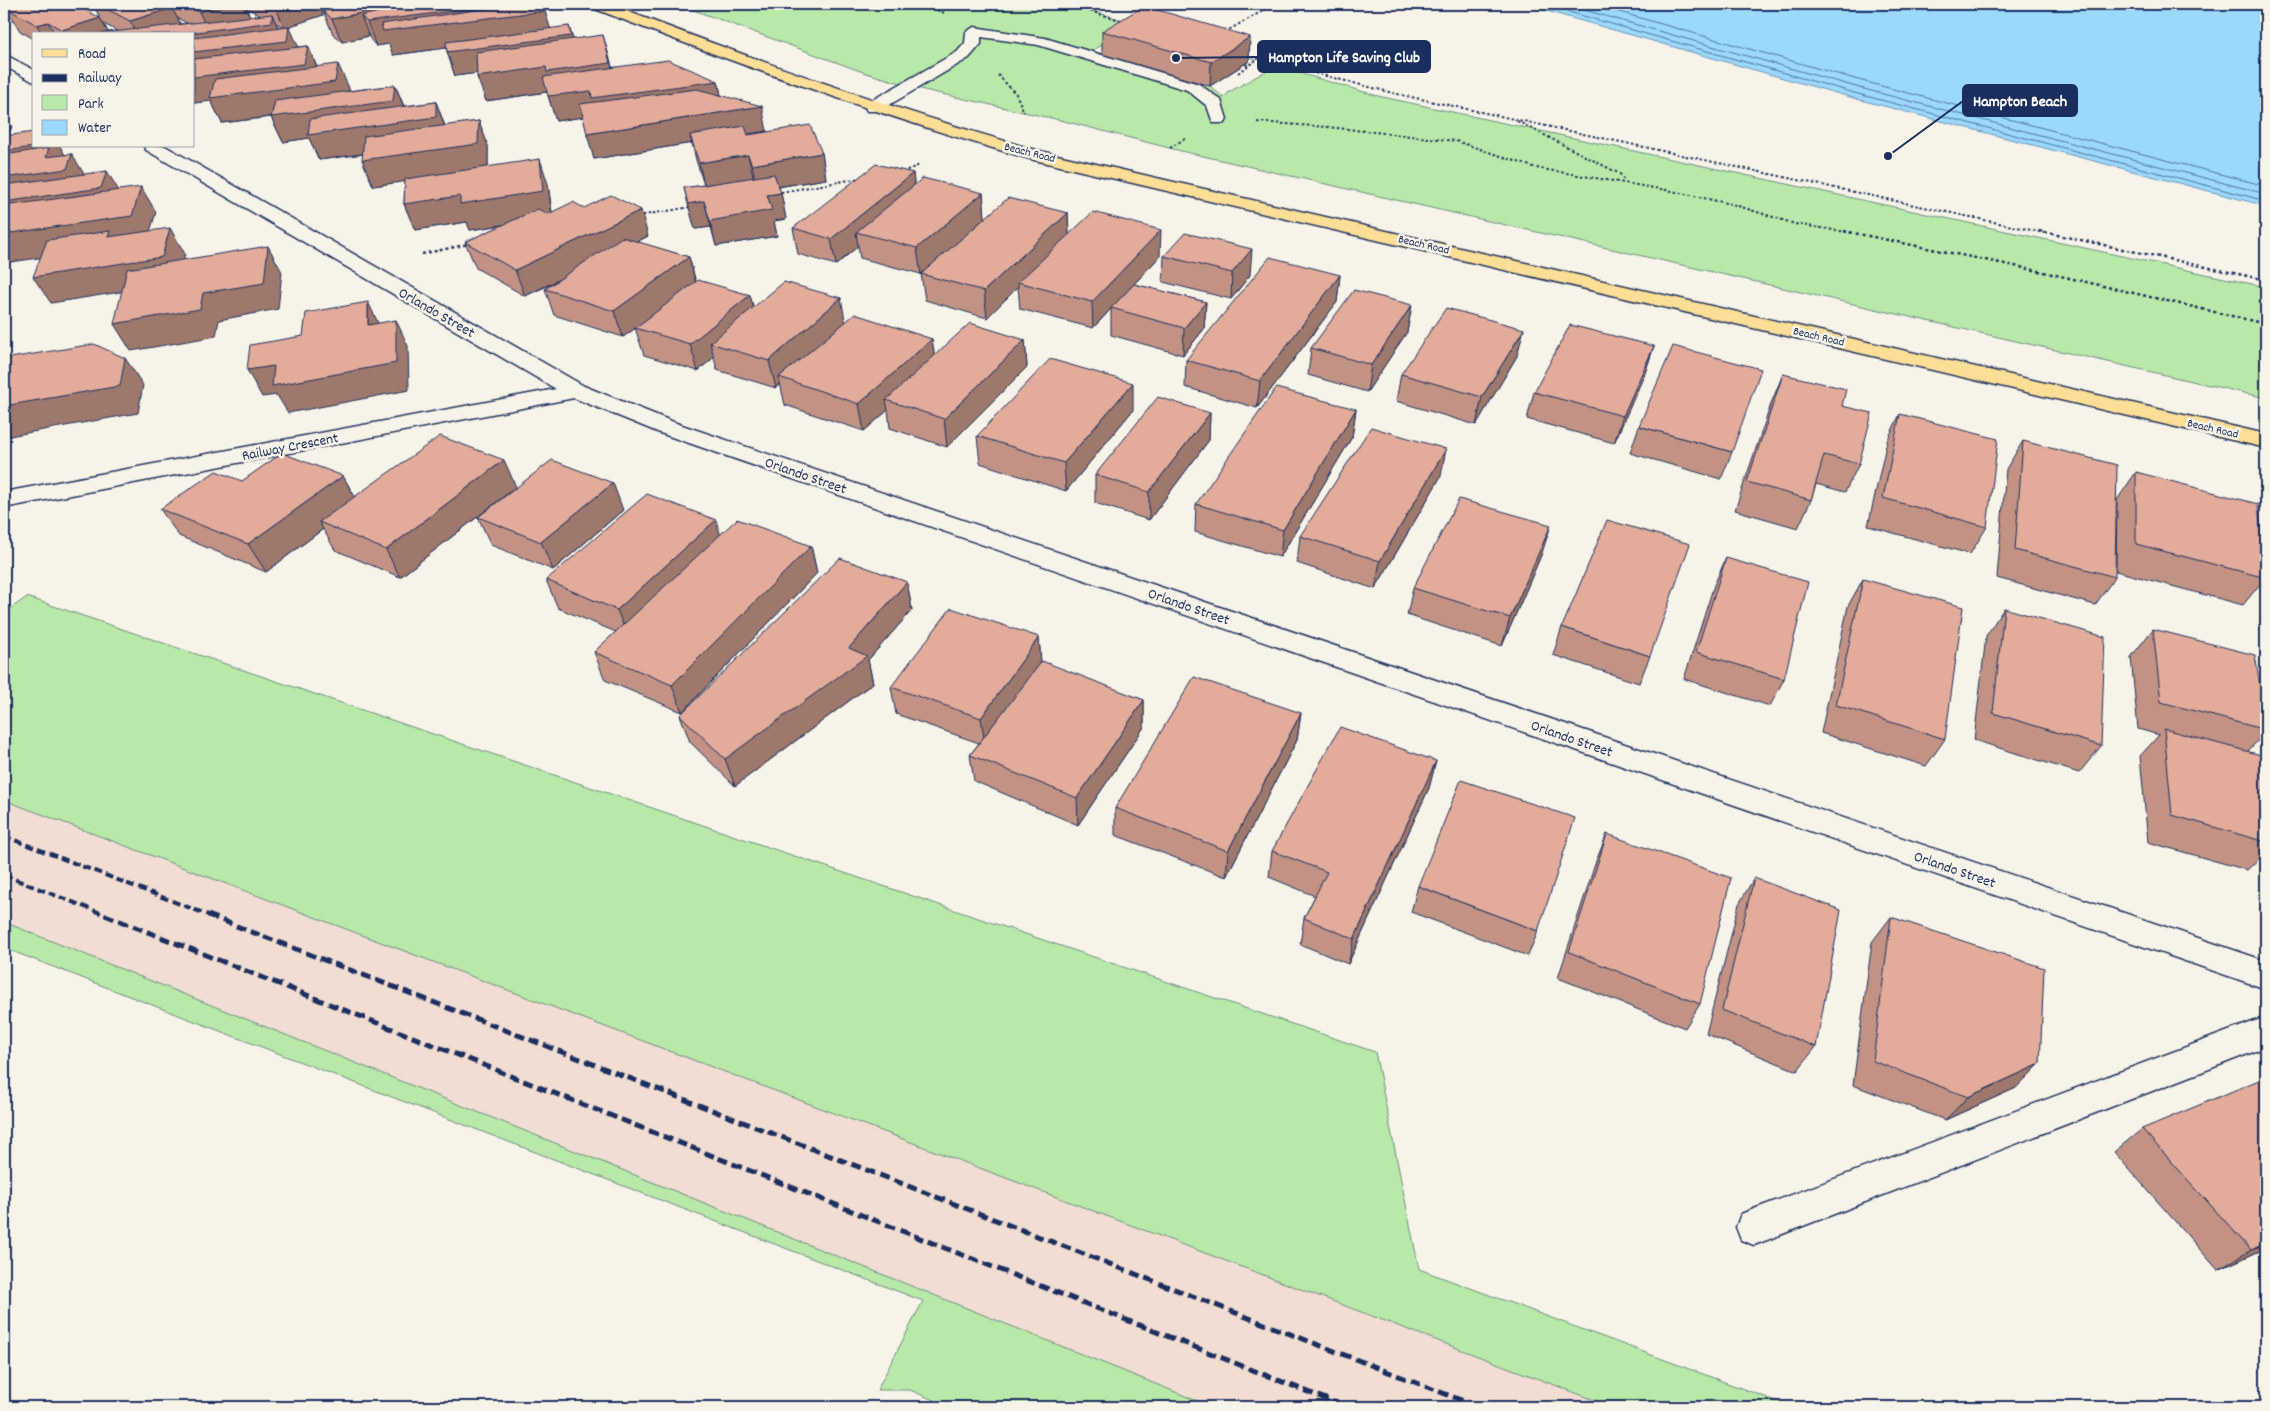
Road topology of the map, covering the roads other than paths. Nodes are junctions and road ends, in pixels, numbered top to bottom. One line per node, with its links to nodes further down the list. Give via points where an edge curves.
1 (595, 4): 4 (main road, Beach Road, via 797,82)
2 (4, 59): 3 (street)
3 (32, 76)
4 (873, 107): 5 (street, via 970,49 974,32 992,32 1040,41 1193,87 1215,104); 8 (main road, Beach Road, via 1046,157)
5 (1219, 119)
6 (155, 148): 7 (street, Orlando Street)
7 (576, 391): 9 (street, Railway Crescent); 10 (street, Orlando Street, via 668,428)
8 (2266, 441)
9 (4, 500)
10 (2266, 975)
11 (2266, 1032): 12 (street)
12 (1754, 1227)

